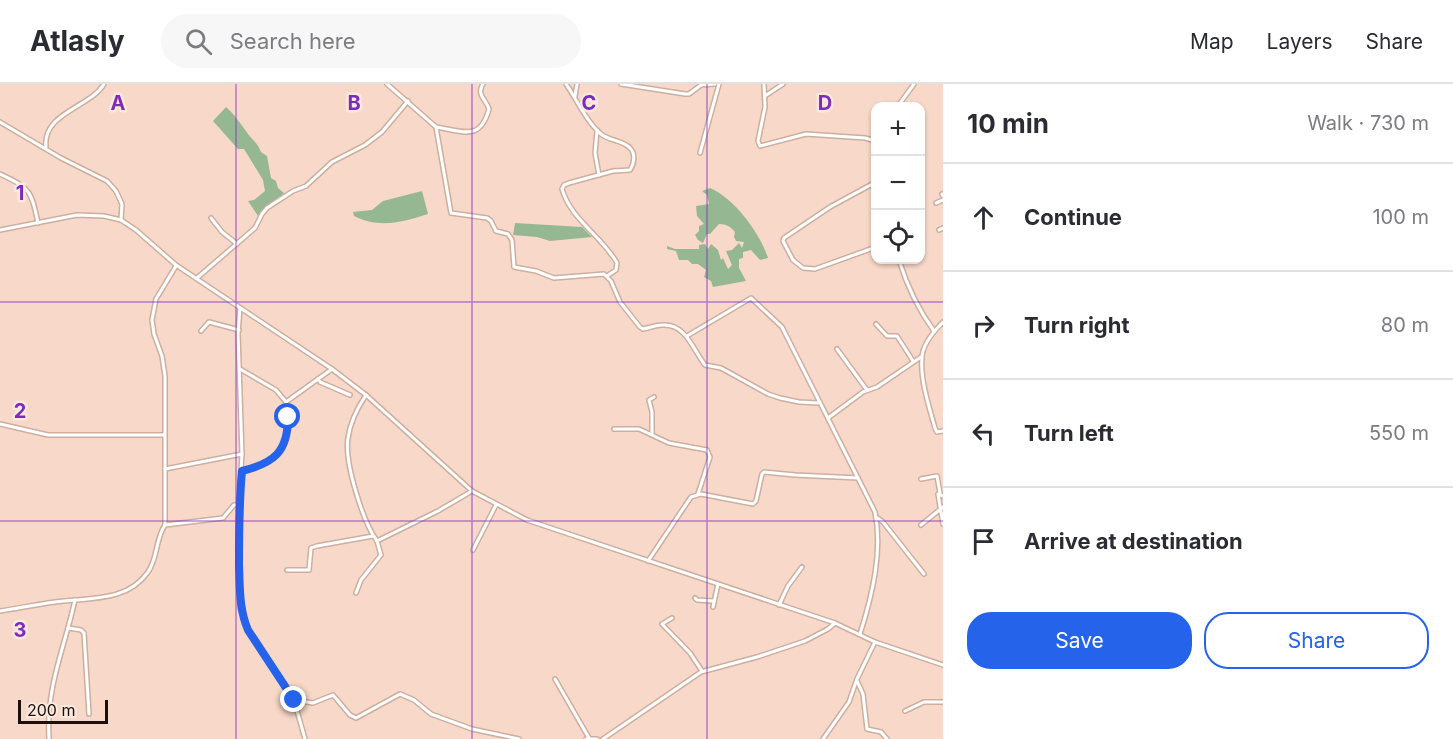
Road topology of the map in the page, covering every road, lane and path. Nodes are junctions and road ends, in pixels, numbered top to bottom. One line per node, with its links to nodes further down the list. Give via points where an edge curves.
1 (104, 84): 21 (street, via 50,130)
2 (387, 84): 15 (street)
3 (483, 84): 18 (street, via 480,96 489,109 480,128 473,132)
4 (566, 84): 14 (street)
5 (577, 84): 14 (street)
6 (621, 84): 11 (street)
7 (717, 84): 12 (street); 22 (street)
8 (764, 84): 13 (street)
9 (783, 84): 13 (street)
10 (914, 84): 16 (street)
11 (648, 86): 12 (street, via 690,94)
12 (695, 86)
13 (765, 96): 20 (street, via 760,146 806,134)
14 (575, 97): 19 (street)
15 (408, 101): 18 (street); 32 (street, via 382,132 365,145 332,162 306,186 267,208 255,228)
16 (901, 102)
17 (0, 122): 21 (street)
18 (436, 127): 36 (street, via 451,213 487,218 496,231 508,234 516,268 554,278 598,273)
19 (597, 129): 24 (street, via 595,153); 24 (street, via 630,148 633,154 630,170)
20 (871, 140)
21 (47, 149): 29 (street, via 107,181 122,204)
22 (700, 153)
23 (0, 174): 30 (street, via 30,192)
24 (600, 175): 36 (street, via 564,185 562,189 579,219 617,263 616,270)
25 (871, 185): 33 (street, via 830,207 783,242 793,261 803,268 815,269)
26 (943, 196): 27 (street)
27 (936, 203)
28 (211, 218): 32 (street)
29 (121, 220): 30 (street, via 77,215); 35 (street)
30 (38, 223): 31 (street)
31 (0, 230)
32 (237, 244): 37 (street)
33 (871, 249)
34 (901, 264): 43 (street, via 920,311)
35 (176, 265): 37 (street); 61 (street, via 156,299 152,320 165,376)
36 (607, 276): 44 (street, via 620,302 640,327 671,326)
37 (196, 278): 38 (street)
38 (240, 308): 41 (street); 49 (street)
39 (943, 322): 43 (street)
40 (876, 324): 47 (street, via 886,335 897,336)
41 (239, 330): 42 (street, via 209,322); 48 (street)
42 (201, 331)
43 (934, 331): 46 (street)
44 (687, 336): 56 (street, via 705,365 721,368 768,394); 56 (street, via 751,298 782,327)
45 (837, 348): 51 (street)
46 (921, 356): 47 (street); 60 (street, via 935,428 937,432)
47 (914, 361): 51 (street)
48 (240, 369): 55 (street, via 276,390); 63 (street)
49 (332, 369): 50 (street); 53 (street)
50 (318, 379): 52 (street); 55 (street)
51 (867, 390): 57 (street)
52 (350, 395)
53 (366, 395): 68 (street); 78 (street, via 347,439 354,484)
54 (654, 397): 62 (street, via 649,400)
55 (286, 402): 65 (street, via 288,430 284,445 268,463)
56 (818, 403): 57 (street)
57 (828, 418): 66 (street)
58 (0, 424): 61 (street, via 48,435)
59 (614, 429): 62 (street, via 639,429)
60 (943, 431)
61 (164, 435): 64 (street)
62 (652, 435): 69 (street, via 669,443 707,450 710,457)
63 (242, 454): 64 (street); 65 (street)
64 (165, 469): 76 (street)
65 (242, 471): 71 (street)
66 (858, 478): 69 (street, via 764,472 753,504); 74 (street)
67 (921, 479): 70 (street, via 937,477)
68 (472, 491): 72 (street); 79 (street)
69 (698, 494): 81 (street, via 687,501)
70 (941, 494): 73 (street, via 938,495)
71 (239, 505): 76 (street, via 223,518); 102 (street, via 243,619)
72 (496, 505): 80 (street); 81 (street, via 527,520)
73 (942, 509): 75 (street); 77 (street)
74 (876, 518): 84 (street); 96 (street, via 878,541 872,587)
75 (943, 524)
76 (165, 525): 88 (street, via 159,534 152,567 140,582 111,597)
77 (921, 525)
78 (373, 536): 79 (street); 83 (street, via 311,548 309,570)
79 (377, 541): 86 (street, via 381,555)
80 (473, 550)
81 (648, 561): 85 (street)
82 (802, 567): 90 (street)
83 (287, 570)
84 (924, 574)
85 (718, 584): 89 (street); 90 (street)
86 (356, 593)
87 (694, 598): 89 (street)
88 (75, 600): 92 (street); 95 (street)
89 (713, 601): 91 (street)
90 (780, 604): 94 (street)
91 (713, 607)
92 (0, 611)
93 (672, 618): 99 (street, via 662,624)
94 (835, 623): 96 (street); 99 (street, via 805,641)
95 (68, 627): 105 (street, via 84,633); 107 (street, via 50,698)
96 (860, 634): 97 (street)
97 (875, 642): 98 (street); 101 (street)
98 (943, 665)
99 (702, 671): 111 (street)
100 (555, 679): 106 (street)
101 (857, 679): 112 (street, via 849,702); 113 (street, via 867,729 881,732)
102 (294, 700): 108 (street); 109 (street, via 312,703 333,695 356,718 397,694 405,694 431,714 472,729)
103 (943, 702): 104 (street, via 924,702)
104 (905, 711)
105 (89, 714)
106 (587, 738): 110 (street)
107 (49, 739)
108 (305, 739)
109 (519, 739)
110 (597, 739)
111 (603, 739)
112 (823, 739)
113 (887, 739)

